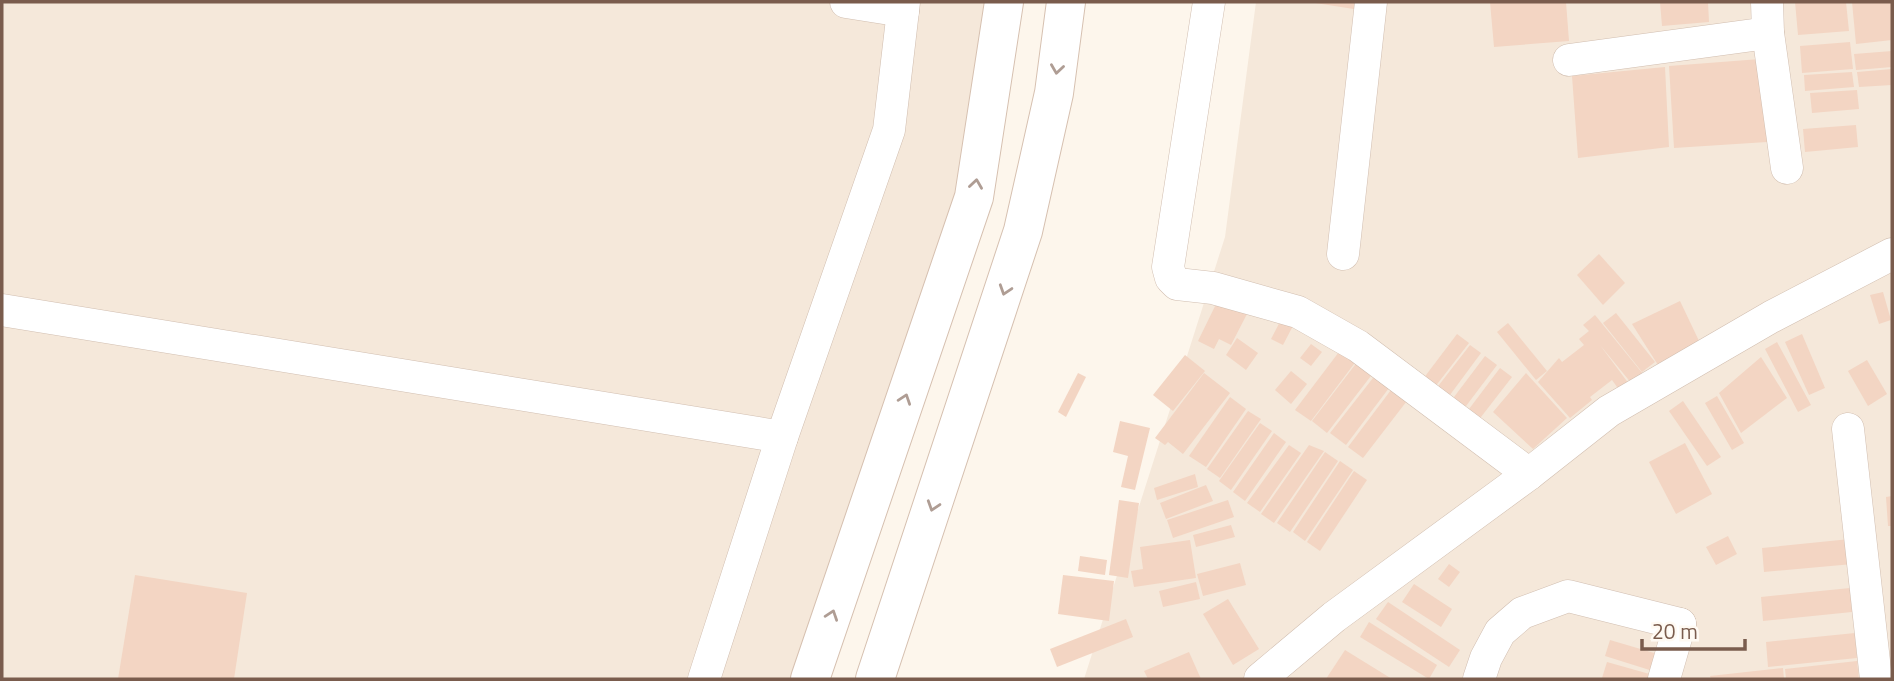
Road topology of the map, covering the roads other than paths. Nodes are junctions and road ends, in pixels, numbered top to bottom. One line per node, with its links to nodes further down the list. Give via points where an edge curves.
1 (846, 2): 7 (street)
2 (1004, 2): 19 (main road, one-way to 2, via 974,197)
3 (1066, 2): 20 (main road, one-way to 20, via 1054,93 1023,230)
4 (1209, 2): 16 (street, via 1168,267 1171,278 1177,284 1213,288 1298,312 1358,346)
5 (1371, 2): 11 (street)
6 (1767, 2): 8 (street)
7 (904, 6): 15 (street, via 889,130)
8 (1768, 33): 9 (street); 10 (street)
9 (1569, 60)
10 (1787, 168)
11 (1342, 254)
12 (1892, 254): 16 (street, via 1771,317 1609,411)
13 (2, 310): 15 (street)
14 (1848, 429): 25 (street)
15 (782, 438): 18 (street)
16 (1529, 474): 21 (street, via 1334,617)
17 (1680, 624): 22 (street, via 1568,596 1522,613 1500,632); 23 (street); 24 (street)
18 (704, 679)
19 (810, 679)
20 (875, 679)
21 (1260, 679)
22 (1479, 679)
23 (1664, 679)
24 (1687, 679)
25 (1876, 679)

